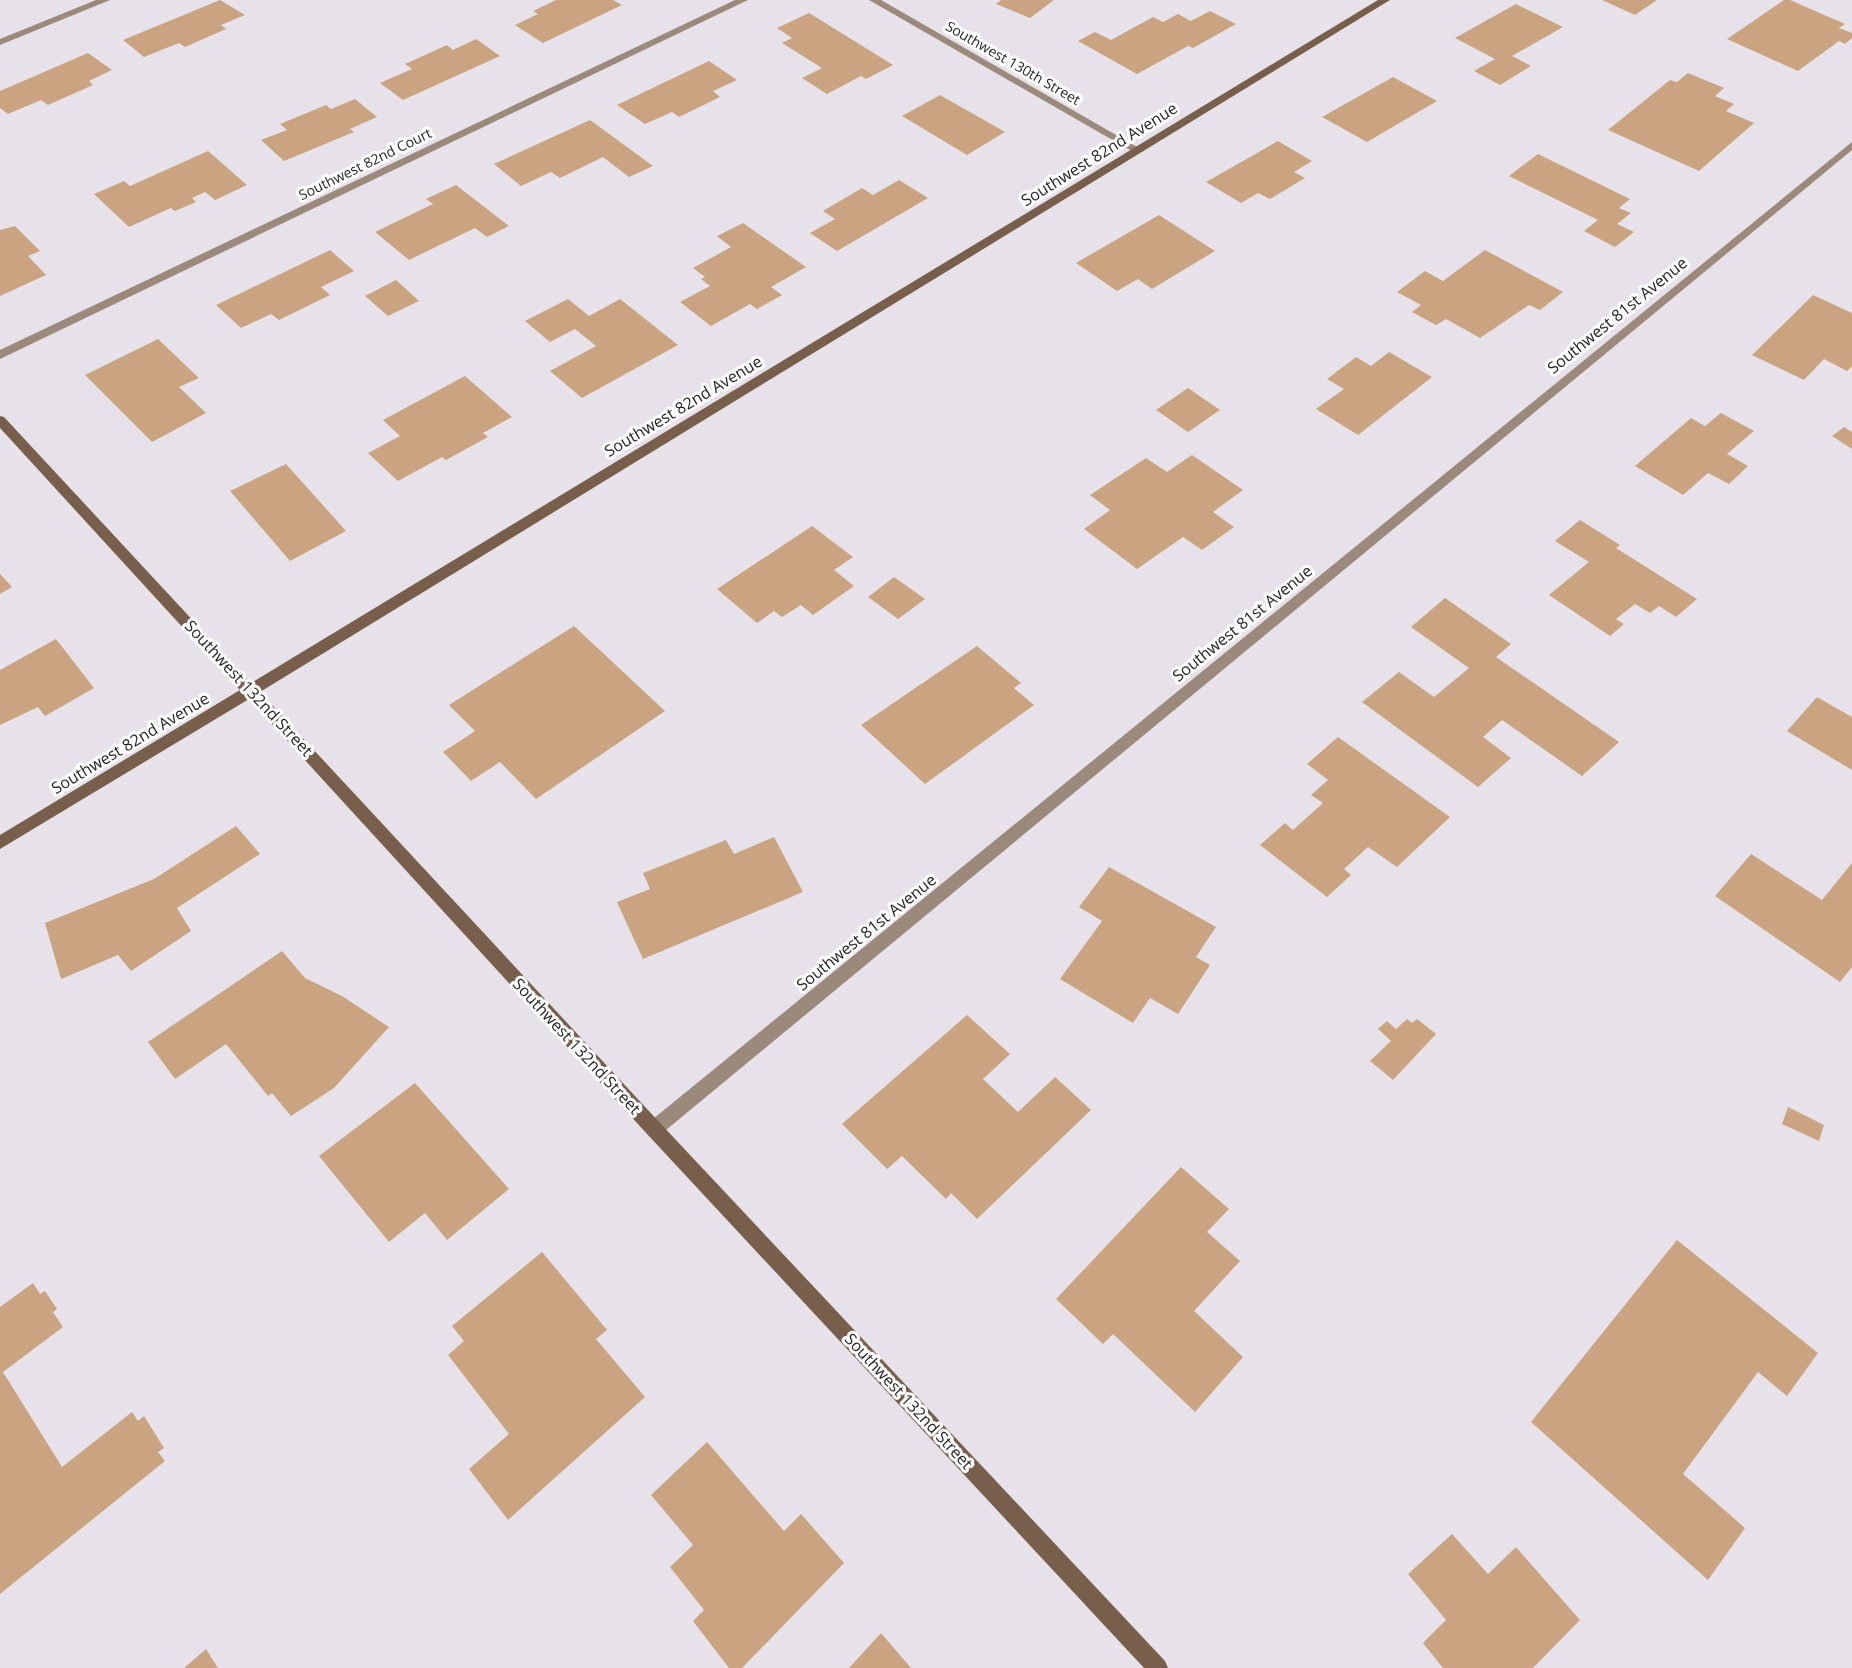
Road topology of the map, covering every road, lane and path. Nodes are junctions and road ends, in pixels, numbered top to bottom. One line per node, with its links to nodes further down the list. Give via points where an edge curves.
1 (105, 0): 5 (street)
2 (743, 0): 8 (street, Southwest 82nd Court)
3 (1385, 0): 7 (street, Southwest 82nd Avenue)
4 (879, 1): 7 (street, Southwest 130th Street)
5 (0, 42)
6 (1852, 145): 12 (street, Southwest 81st Avenue)
7 (1139, 151): 10 (street, Southwest 82nd Avenue)
8 (0, 355)
9 (0, 420): 10 (street, Southwest 132nd Street)
10 (250, 689): 11 (street, Southwest 82nd Avenue); 12 (street, Southwest 132nd Street)
11 (0, 843)
12 (654, 1129): 13 (street, Southwest 132nd Street)
13 (1158, 1668)

